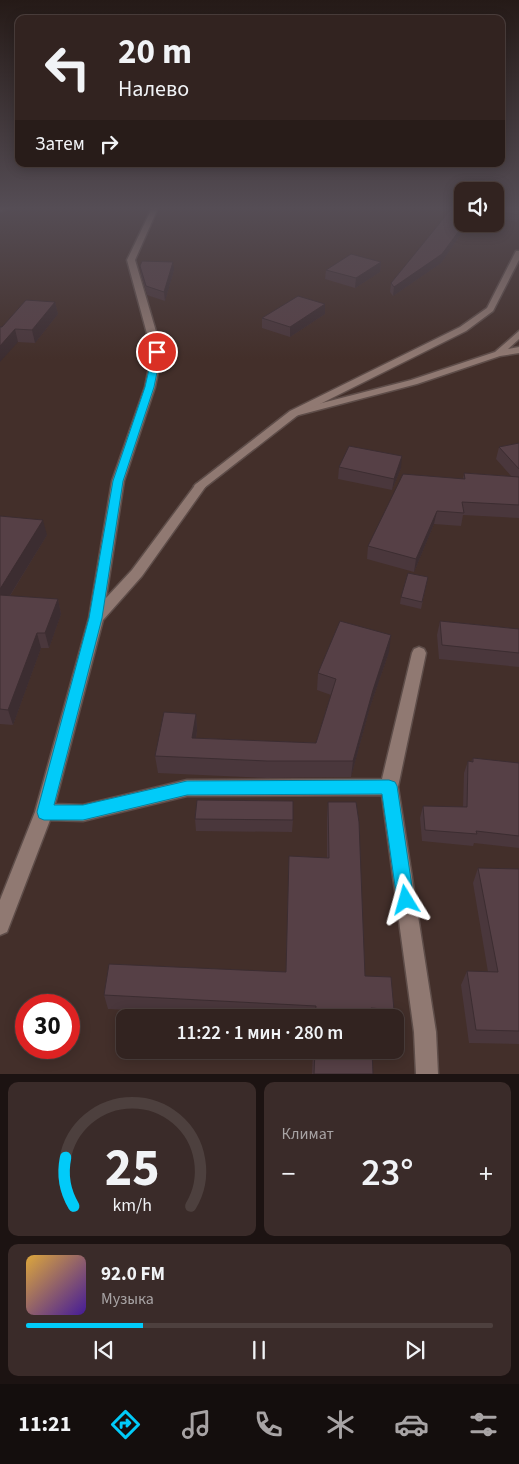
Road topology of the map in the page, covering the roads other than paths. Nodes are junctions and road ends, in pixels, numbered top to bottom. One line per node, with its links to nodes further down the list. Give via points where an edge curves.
1 (132, 258): 7 (street, via 157,352 150,387 118,481)
2 (516, 258): 6 (street, via 490,309 463,329)
3 (519, 334): 5 (street)
4 (519, 350): 5 (street)
5 (498, 354): 6 (street, via 414,382)
6 (294, 413): 7 (street, via 200,486 137,573)
7 (96, 618): 10 (street)
8 (419, 653): 9 (street)
9 (389, 786): 10 (street, via 187,788 83,813); 12 (street, via 424,1032)
10 (44, 812): 11 (street)
11 (0, 925)
12 (427, 1074)

